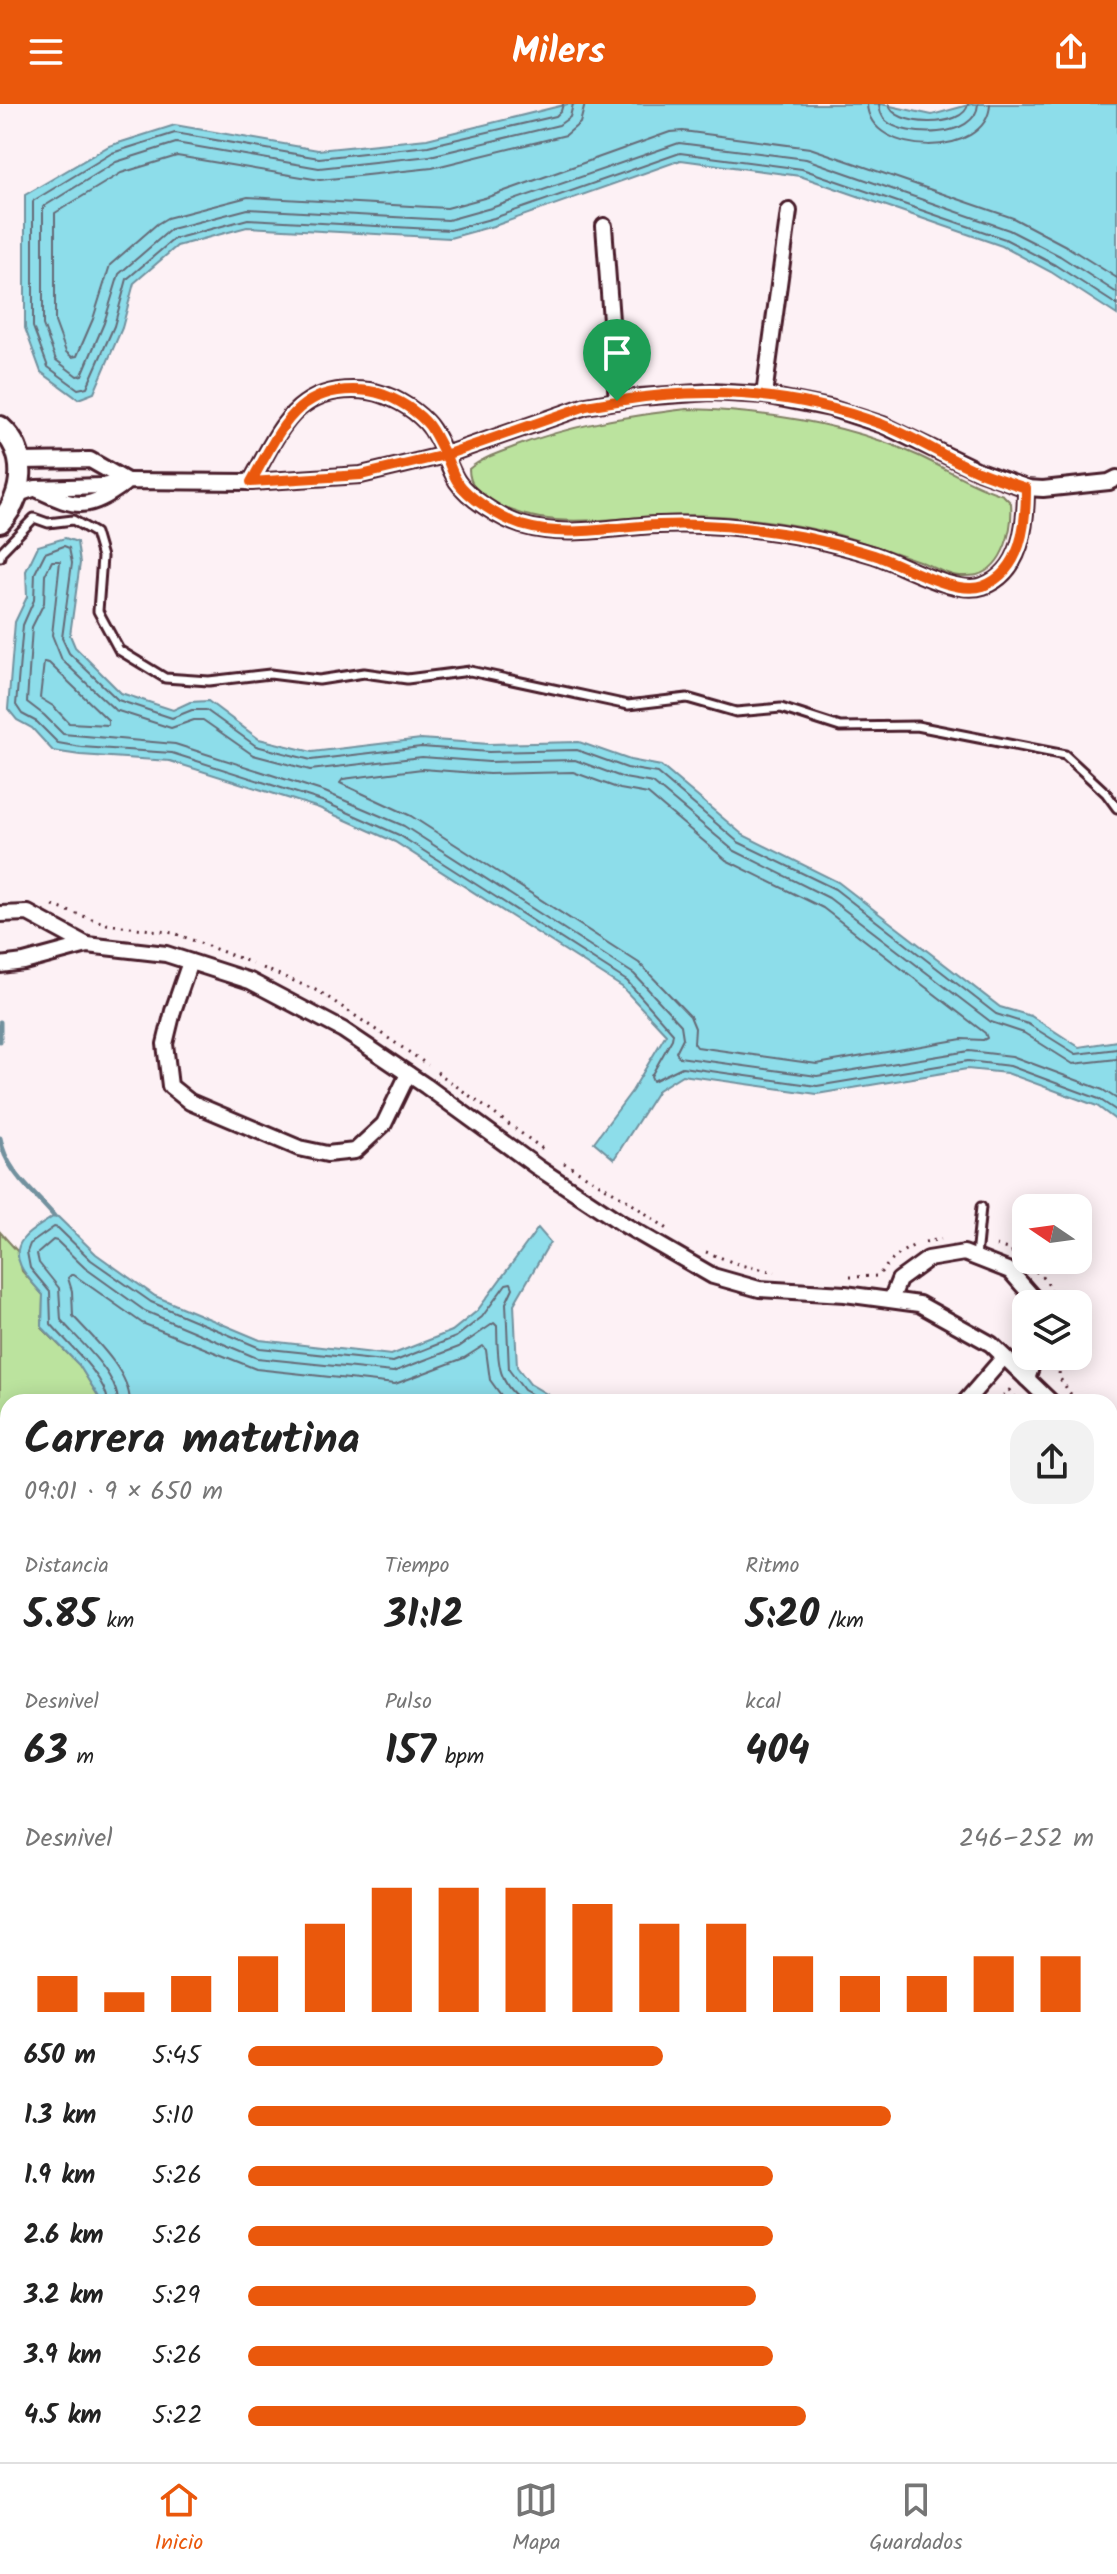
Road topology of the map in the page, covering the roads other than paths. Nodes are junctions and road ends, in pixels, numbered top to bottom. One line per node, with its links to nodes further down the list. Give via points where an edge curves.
1 (789, 211): 3 (street)
2 (604, 226): 4 (street)
3 (764, 395): 4 (street, via 711,392); 11 (street, via 883,425)
4 (617, 401): 6 (street, via 586,406)
5 (0, 427): 7 (street)
6 (445, 455): 10 (street, via 361,475); 10 (street, via 427,423 398,400 371,391 343,390 306,400 282,426); 11 (street, via 458,483 484,507 521,525 576,533 658,525 745,528 874,555 958,587 979,587 999,579 1011,563 1021,542)
7 (20, 461): 9 (street, via 90,460); 12 (street)
8 (1117, 478): 11 (street)
9 (127, 481): 10 (street); 12 (street, via 98,502 66,503)
10 (251, 482)
11 (1026, 488)
12 (27, 491): 13 (street)
13 (0, 522)
14 (0, 557): 15 (lane, via 34,518 48,523 73,520 95,533 102,557 98,611 119,650 165,678 209,681 270,674 319,680 364,673 407,679 470,671 628,705 687,698 736,712 781,708 840,727 917,726 1065,755)
15 (1117, 808)
16 (0, 914): 17 (street, via 28,913)
17 (87, 945): 18 (street); 19 (street)
18 (190, 962): 20 (street, via 250,981 343,1030); 20 (street, via 165,1044 170,1086 190,1102 299,1148 327,1154 355,1151 384,1124)
19 (0, 965)
20 (408, 1074): 24 (street, via 623,1224 713,1276 759,1289)
21 (981, 1207): 22 (lane)
22 (976, 1250): 23 (street, via 1010,1271); 24 (street, via 928,1259 899,1280)
23 (1027, 1290)
24 (891, 1300): 25 (street, via 919,1304 991,1344)
25 (1004, 1357): 27 (street); 28 (street)
26 (1030, 1370): 27 (street)
27 (1027, 1379): 29 (street)
28 (972, 1394)
29 (1043, 1394)

